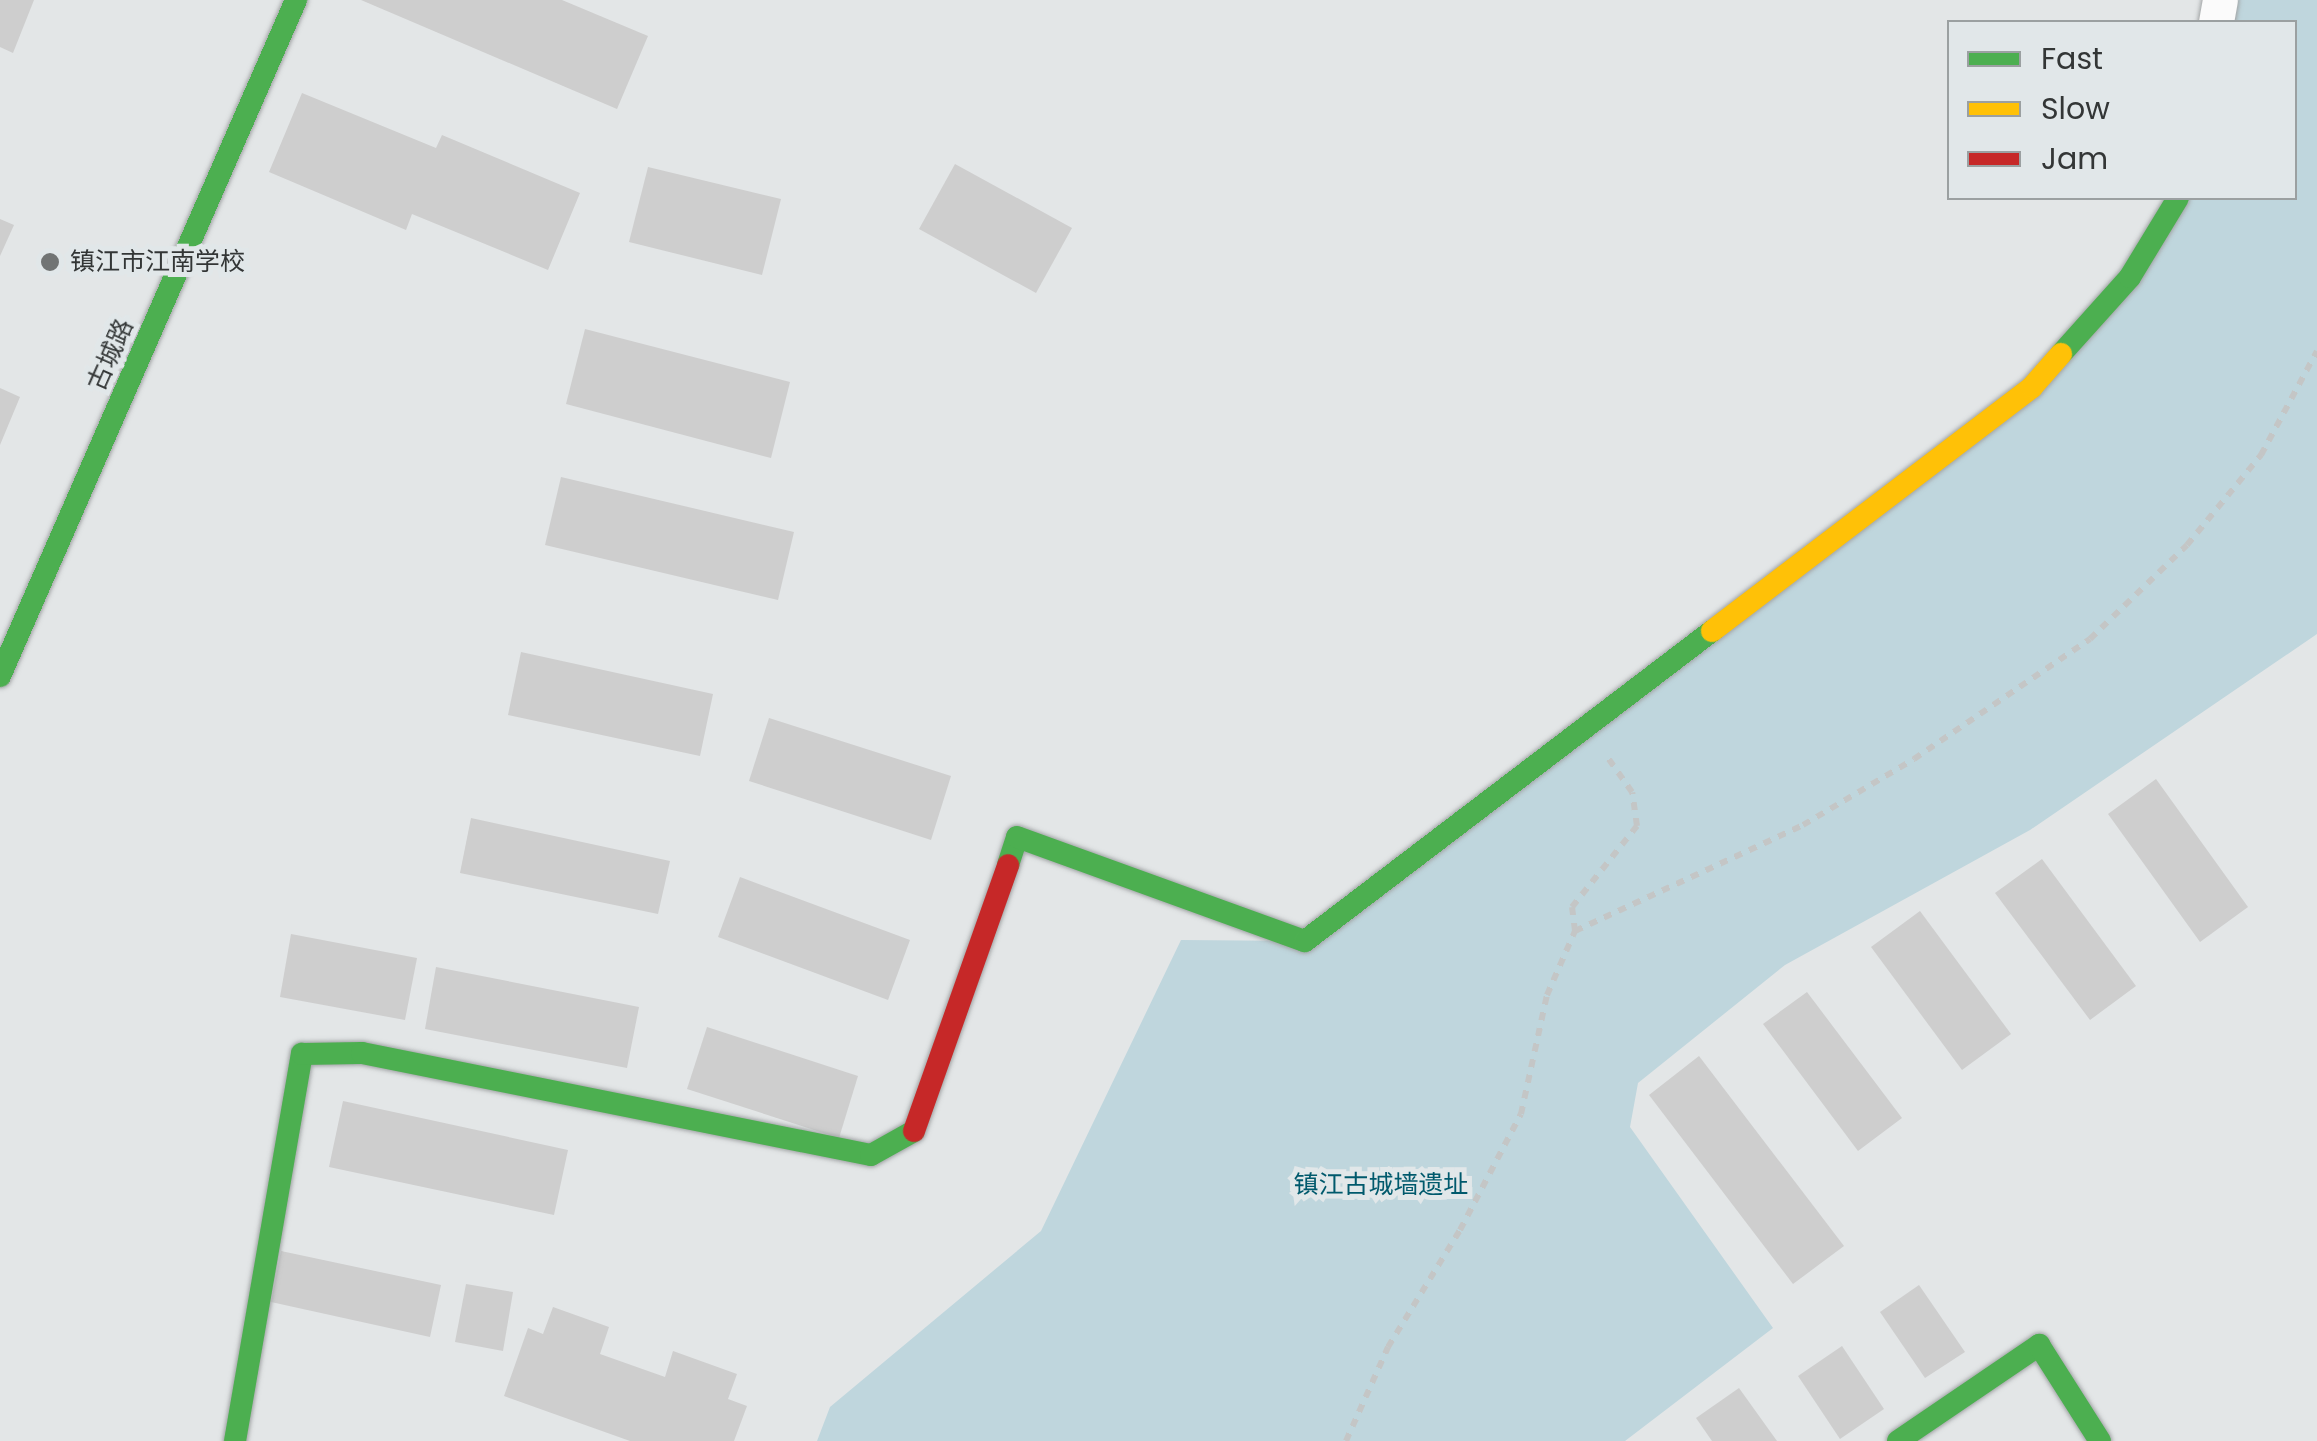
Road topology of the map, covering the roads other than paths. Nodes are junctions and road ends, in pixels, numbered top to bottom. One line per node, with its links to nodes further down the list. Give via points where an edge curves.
1 (296, 0): 3 (street, 古城路)
2 (2177, 200): 4 (street, via 2130,277 2032,388 1305,941 1017,836 916,1130 871,1155 362,1053 302,1054)
3 (0, 676)
4 (235, 1441)
5 (1898, 1441): 6 (street, via 2039,1346)
6 (2100, 1441)

